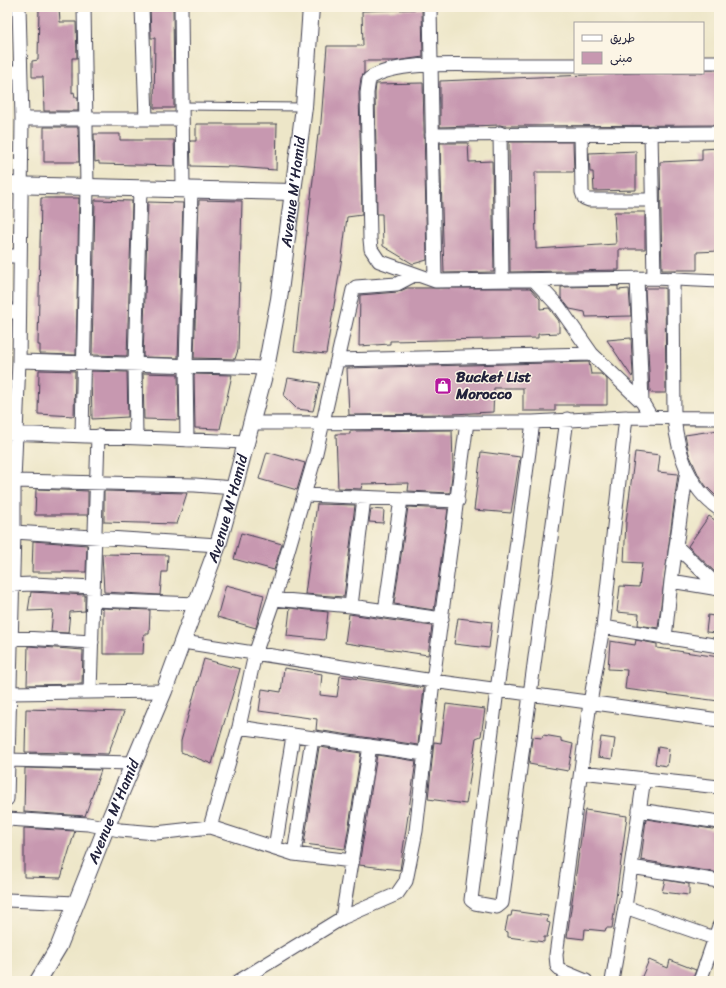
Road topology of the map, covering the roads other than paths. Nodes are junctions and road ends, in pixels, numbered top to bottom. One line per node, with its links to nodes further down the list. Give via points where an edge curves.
1 (19, 7): 12 (street)
2 (84, 7): 15 (street)
3 (142, 7): 16 (street)
4 (181, 7): 14 (street)
5 (311, 7): 13 (street, Avenue M'Hamid)
6 (430, 7): 9 (street)
7 (704, 62): 8 (street)
8 (719, 62)
9 (431, 64): 10 (street); 22 (street); 31 (street, via 376,74 370,79 367,93 371,249 379,261)
10 (574, 65)
11 (7, 72): 12 (street)
12 (20, 72): 17 (street)
13 (304, 107): 14 (lane); 27 (street, Avenue M'Hamid)
14 (182, 112): 16 (street); 26 (street)
15 (86, 118): 16 (street); 17 (street); 24 (street)
16 (146, 118)
17 (22, 119): 23 (street)
18 (500, 133): 20 (street); 22 (street); 35 (street)
19 (719, 133): 21 (street)
20 (581, 134): 21 (street); 28 (street, via 584,198)
21 (651, 134): 28 (street)
22 (432, 135): 37 (street)
23 (14, 186): 24 (street); 30 (street)
24 (87, 187): 25 (street); 42 (street)
25 (140, 189): 26 (street); 43 (street)
26 (187, 190): 27 (street); 45 (street)
27 (293, 192): 46 (street, Avenue M'Hamid, via 279,299)
28 (652, 200): 33 (street)
29 (7, 256): 30 (street)
30 (20, 256): 39 (street)
31 (414, 275): 37 (street); 41 (street, via 397,284 356,287 353,290)
32 (638, 278): 33 (street); 36 (street); 47 (street)
33 (654, 278): 34 (street)
34 (673, 278): 38 (street); 50 (street)
35 (502, 280): 36 (street); 37 (street)
36 (534, 280): 40 (street, via 559,308)
37 (435, 281)
38 (719, 281)
39 (13, 312): 44 (street)
40 (592, 354): 41 (street); 47 (street)
41 (337, 360): 53 (street)
42 (83, 363): 43 (street); 44 (street); 58 (street)
43 (135, 365): 45 (street); 60 (street)
44 (15, 366): 57 (street)
45 (186, 366): 46 (street); 61 (street)
46 (266, 368): 56 (street, Avenue M'Hamid)
47 (642, 402): 49 (street)
48 (626, 417): 49 (street); 52 (street); 86 (street)
49 (651, 417): 50 (street)
50 (674, 418): 51 (street); 63 (street, via 679,448)
51 (719, 418)
52 (566, 419): 55 (street); 98 (street)
53 (323, 422): 54 (street); 56 (street); 67 (street)
54 (467, 422): 55 (street); 70 (street)
55 (533, 422): 94 (street)
56 (252, 423): 62 (street, Avenue M'Hamid)
57 (11, 433): 58 (street); 64 (street)
58 (82, 436): 59 (street)
59 (98, 436): 60 (street); 65 (street)
60 (136, 438): 61 (street)
61 (187, 440): 62 (street)
62 (247, 442): 66 (street, Avenue M'Hamid)
63 (687, 470): 71 (street, via 705,496); 75 (street)
64 (14, 481): 65 (street); 72 (street)
65 (96, 483): 66 (street); 73 (street)
66 (234, 488): 74 (street, Avenue M'Hamid)
67 (304, 495): 68 (street); 80 (street)
68 (364, 498): 69 (street); 83 (street)
69 (401, 499): 70 (street); 84 (street)
70 (458, 501): 85 (street)
71 (719, 509)
72 (11, 526): 73 (street); 77 (street)
73 (95, 538): 74 (street); 78 (street)
74 (218, 545): 82 (street, Avenue M'Hamid)
75 (676, 546): 76 (street); 79 (street)
76 (671, 581): 79 (street); 88 (street)
77 (9, 585): 78 (street); 87 (street)
78 (93, 587): 81 (street)
79 (719, 588)
80 (274, 599): 83 (street); 92 (street)
81 (93, 600): 82 (street); 89 (street)
82 (197, 604): 90 (street, Avenue M'Hamid)
83 (351, 606): 84 (street)
84 (385, 611): 85 (street)
85 (442, 619): 93 (street)
86 (603, 627): 88 (street); 99 (street)
87 (9, 637): 89 (street); 97 (street)
88 (665, 638): 91 (street)
89 (92, 642): 96 (street)
90 (183, 642): 92 (street); 95 (street, Avenue M'Hamid)
91 (719, 646)
92 (255, 654): 93 (street); 101 (street)
93 (433, 681): 94 (street); 105 (street)
94 (497, 690): 98 (street); 98 (street, via 471,900 476,904 497,907 502,903)
95 (164, 691): 96 (street); 107 (street, Avenue M'Hamid)
96 (90, 692): 97 (street)
97 (8, 693): 106 (street)
98 (529, 694): 99 (street)
99 (590, 703): 100 (street); 108 (street)
100 (719, 720)
101 (239, 728): 102 (street); 115 (street)
102 (293, 736): 103 (street); 117 (street)
103 (312, 739): 104 (street); 118 (street)
104 (370, 746): 105 (street); 119 (street)
105 (424, 754): 125 (street, via 416,831 406,881 397,894)
106 (8, 760): 107 (street); 111 (street)
107 (133, 763): 116 (street, Avenue M'Hamid)
108 (581, 772): 109 (street); 129 (street, via 556,955 557,966 562,971)
109 (644, 778): 110 (street); 112 (street)
110 (719, 787)
111 (7, 799)
112 (639, 810): 114 (street); 120 (street)
113 (7, 819): 116 (street, via 88,824)
114 (719, 822)
115 (210, 827): 116 (street, via 156,832); 117 (street)
116 (106, 828): 123 (street, Avenue M'Hamid)
117 (275, 848): 118 (street)
118 (294, 854): 119 (street)
119 (352, 861): 125 (street)
120 (631, 867): 121 (street); 124 (street)
121 (719, 881)
122 (7, 900): 123 (street)
123 (76, 903): 127 (street, Avenue M'Hamid, via 59,946)
124 (625, 907): 126 (street); 130 (street)
125 (342, 918): 128 (street)
126 (717, 932): 131 (street)
127 (38, 981)
128 (239, 981)
129 (586, 981)
130 (612, 981)
131 (700, 981)

